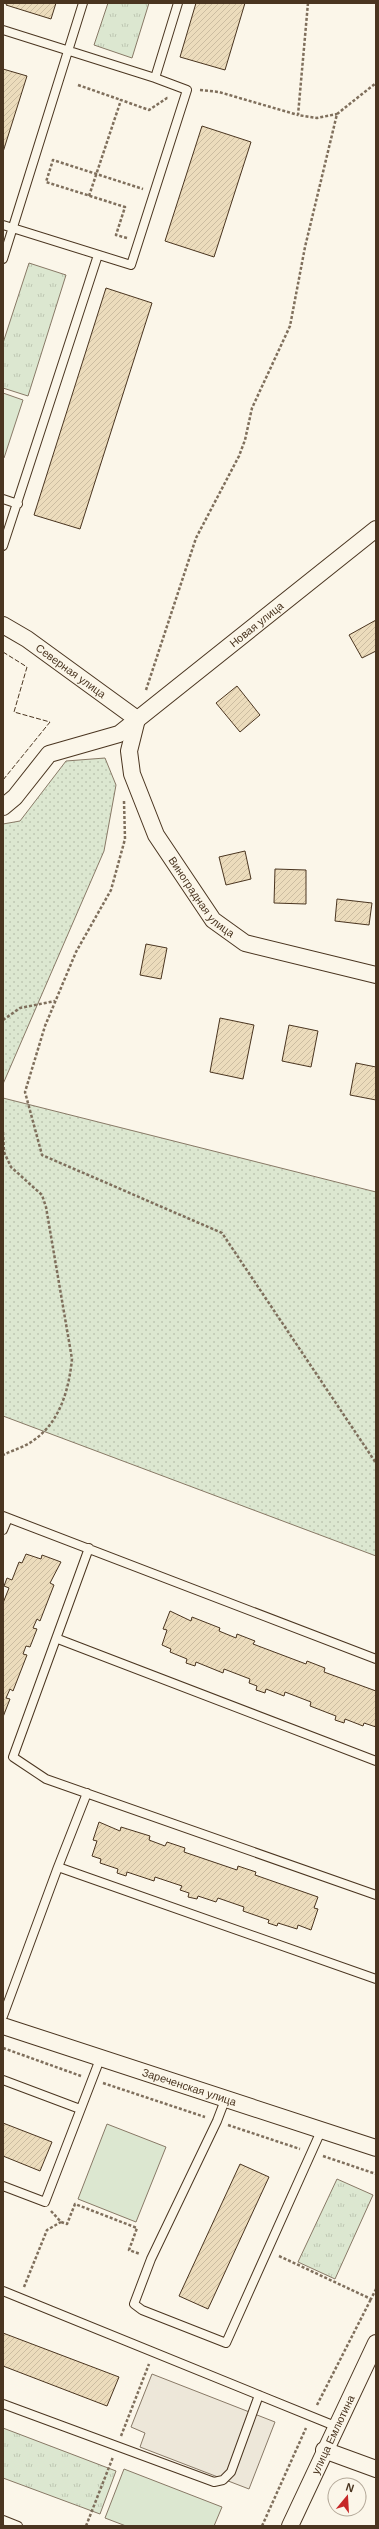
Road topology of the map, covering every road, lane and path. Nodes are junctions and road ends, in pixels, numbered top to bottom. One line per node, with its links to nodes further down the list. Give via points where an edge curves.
1 (83, 3): 5 (lane)
2 (178, 3): 6 (lane)
3 (308, 3): 13 (path)
4 (3, 30): 5 (lane)
5 (68, 50): 6 (lane); 18 (lane)
6 (154, 78): 9 (lane)
7 (376, 83): 12 (path)
8 (78, 85): 10 (path)
9 (187, 90): 11 (lane); 13 (path, via 219,92)
10 (121, 100): 11 (path, via 149,110 167,98); 14 (path)
11 (183, 103): 15 (lane)
12 (337, 114): 13 (path, via 317,118); 27 (path, via 305,247 292,321 252,408 246,440 239,456 196,538)
13 (298, 115)
14 (96, 174): 15 (path); 16 (path); 16 (path, via 53,160 46,182)
15 (154, 193): 19 (lane)
16 (89, 196): 19 (path, via 125,207 116,235)
17 (3, 225): 18 (lane)
18 (13, 228): 20 (lane); 21 (lane)
19 (138, 242): 20 (lane, via 131,265)
20 (98, 256): 23 (lane)
21 (3, 259)
22 (3, 499): 23 (lane)
23 (18, 504): 25 (lane)
24 (376, 529): 27 (street, Новая улица)
25 (3, 546)
26 (3, 625): 27 (street, Северная улица, via 27,639)
27 (137, 719): 28 (street, Виноградная улица, via 129,751); 29 (street, Новая улица, via 119,734 49,754 15,797)
28 (132, 774): 30 (street, Виноградная улица, via 156,835 213,920 244,943); 31 (path, via 124,801 125,839 112,890 76,952)
29 (3, 807)
30 (376, 975)
31 (55, 1001): 32 (path, via 20,1008); 35 (path, via 25,1092 42,1155 222,1233)
32 (3, 1020)
33 (3, 1132): 34 (path, via 4,1152 11,1167 42,1194 46,1207 72,1359 70,1382 55,1419 34,1440)
34 (3, 1455)
35 (376, 1463)
36 (5, 1517): 37 (lane); 38 (lane)
37 (3, 1530)
38 (89, 1548): 39 (lane); 40 (lane)
39 (58, 1639): 41 (lane); 42 (lane, via 13,1757 46,1779)
40 (376, 1659)
41 (376, 1760)
42 (87, 1793): 43 (lane); 44 (lane)
43 (58, 1867): 45 (lane); 46 (lane)
44 (376, 1895)
45 (376, 1979)
46 (3, 2016)
47 (3, 2026): 49 (street, Зареченская улица)
48 (3, 2048): 51 (path)
49 (100, 2059): 51 (lane); 52 (street, Зареченская улица)
50 (3, 2080): 53 (lane)
51 (92, 2080): 53 (lane); 54 (path)
52 (225, 2100): 54 (lane); 55 (street, Зареченская улица)
53 (80, 2109): 60 (lane)
54 (217, 2121): 57 (path); 63 (lane)
55 (321, 2131): 56 (street, Зареченская улица); 57 (lane)
56 (376, 2148)
57 (312, 2153): 58 (path); 62 (lane)
58 (376, 2174)
59 (3, 2186): 60 (lane)
60 (45, 2202): 61 (path)
61 (61, 2222): 63 (path, via 67,2224 75,2204 137,2228 129,2250); 66 (path, via 47,2230)
62 (268, 2250): 63 (lane, via 226,2343 142,2310 134,2304); 67 (path)
63 (151, 2259)
64 (376, 2289): 67 (path)
65 (3, 2291): 66 (lane)
66 (20, 2298): 69 (lane)
67 (371, 2299): 71 (path)
68 (376, 2343): 72 (street, улица Емлютина)
69 (259, 2395): 70 (lane, via 230,2472 223,2480 214,2482); 71 (lane)
70 (3, 2404)
71 (311, 2416): 72 (lane); 77 (path)
72 (335, 2426): 73 (street, улица Емлютина)
73 (324, 2450): 74 (street); 78 (street, улица Емлютина)
74 (376, 2469)
75 (3, 2520): 76 (lane)
76 (18, 2526)
77 (262, 2526)
78 (290, 2526)

